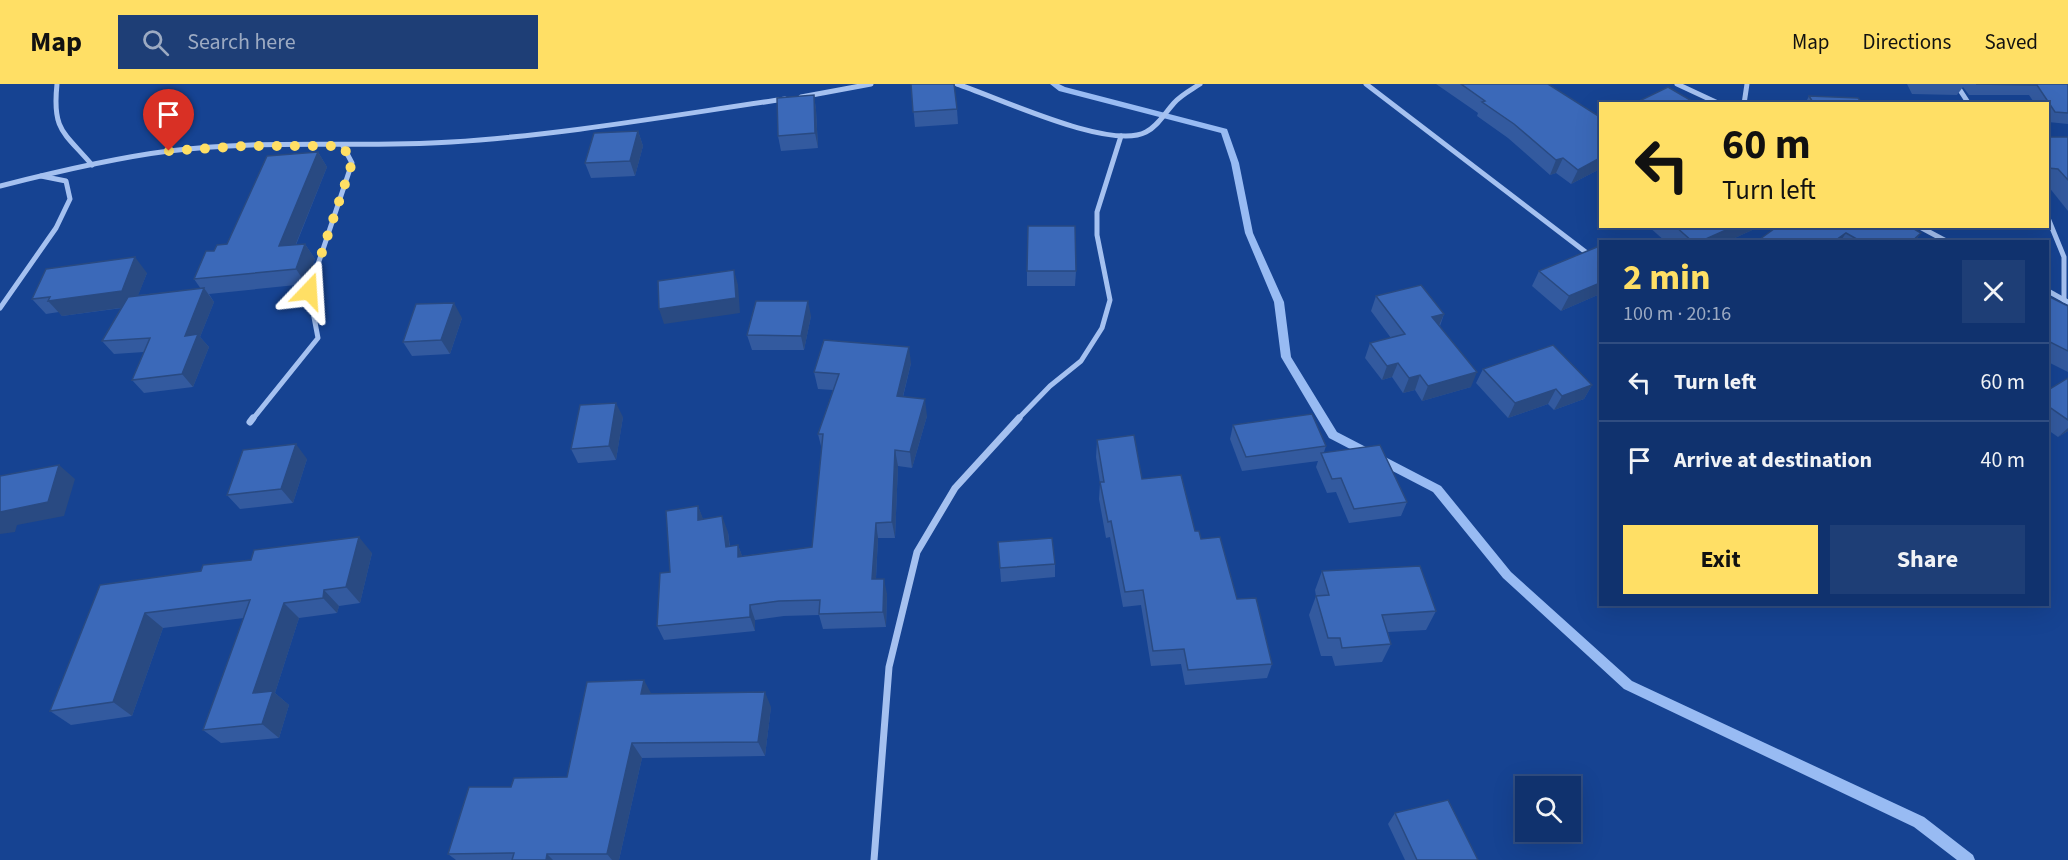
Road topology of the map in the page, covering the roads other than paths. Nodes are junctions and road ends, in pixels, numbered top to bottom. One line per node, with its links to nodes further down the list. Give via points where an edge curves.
1 (57, 84): 14 (street, via 55,121)
2 (871, 84): 13 (street, via 551,133)
3 (957, 84): 12 (street, via 1051,119)
4 (1200, 84): 12 (street, via 1175,101 1160,121 1142,134)
5 (1366, 84): 20 (street)
6 (1677, 84): 9 (street)
7 (1747, 84): 10 (street)
8 (1956, 84): 11 (street)
9 (1716, 102)
10 (1744, 102)
11 (1968, 102)
12 (1121, 136): 25 (street, via 1097,212 1097,235 1110,300 1102,328 1081,361 1050,386 955,488 917,552 889,667)
13 (343, 146): 14 (street, via 208,147); 24 (street, via 352,163 309,291 318,338)
14 (92, 165): 15 (street)
15 (39, 176): 16 (street); 23 (street, via 66,181 70,199 56,228)
16 (0, 186)
17 (2049, 220): 22 (street, via 2063,247 2068,272)
18 (1922, 228): 19 (street)
19 (1944, 240)
20 (1599, 262)
21 (2049, 292): 22 (street)
22 (2066, 301)
23 (0, 308)
24 (249, 422)
25 (873, 860)

